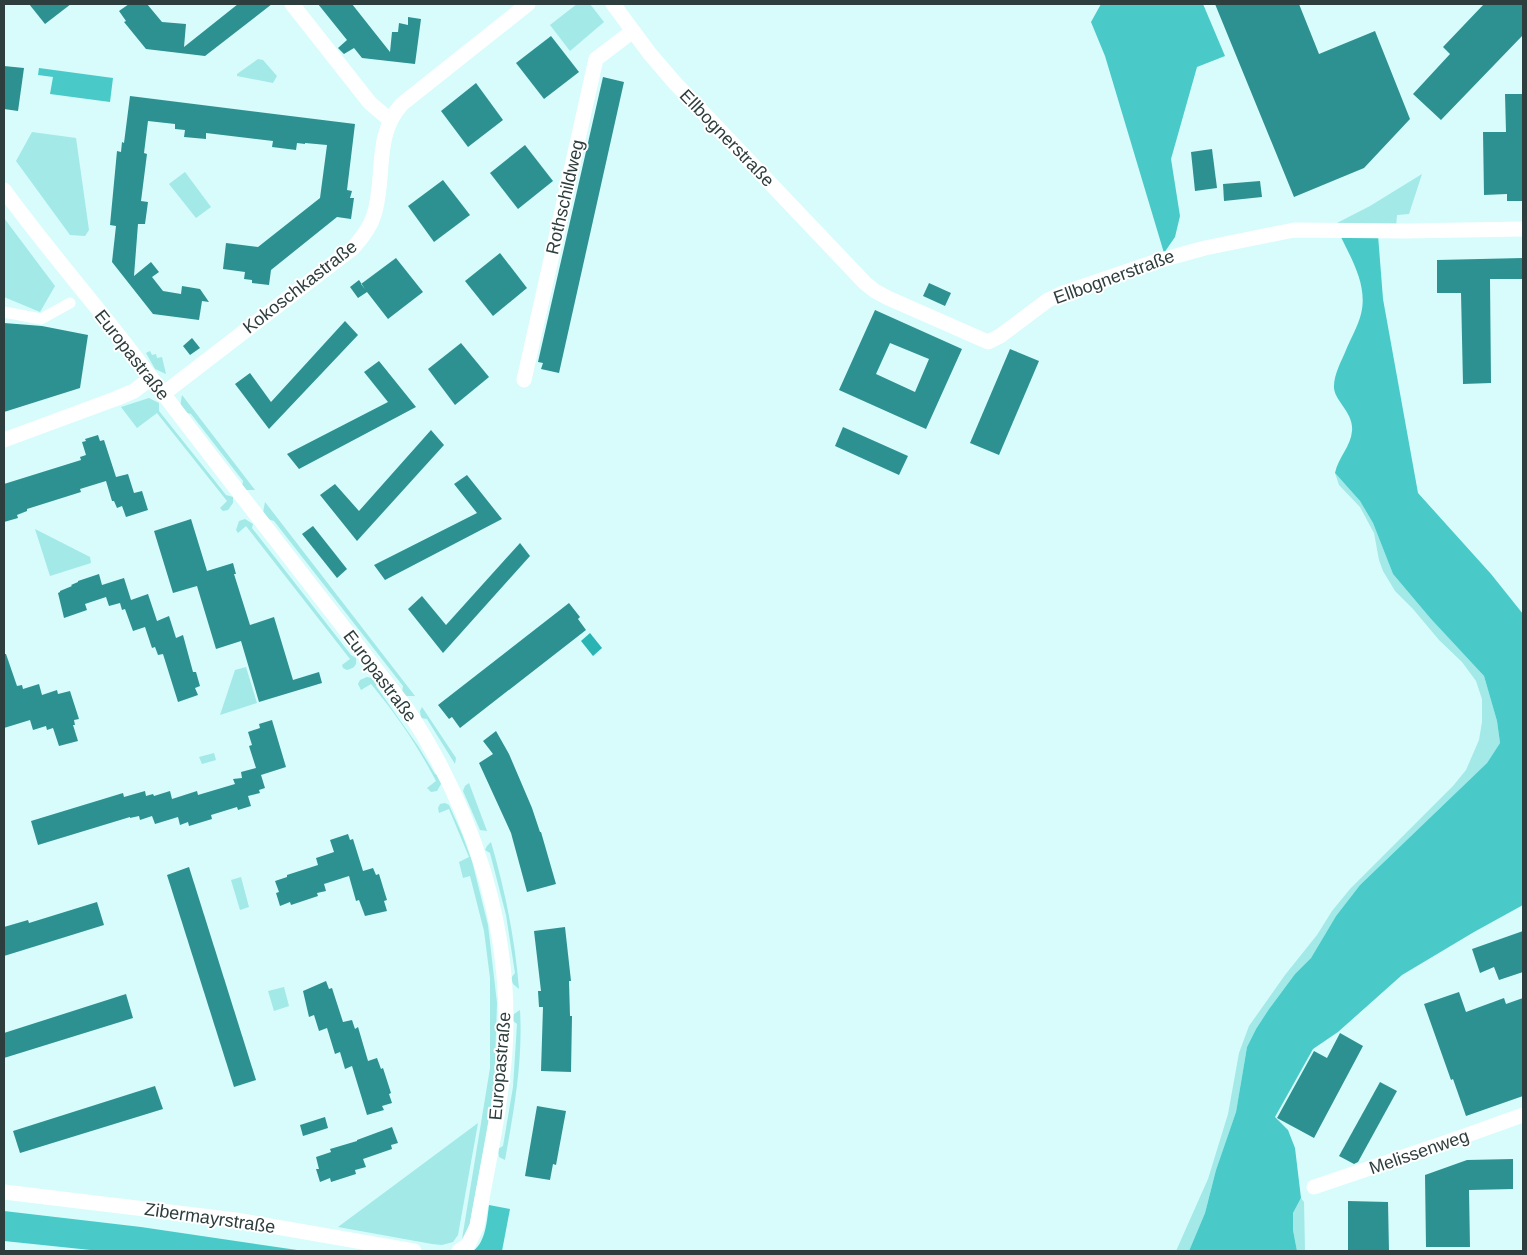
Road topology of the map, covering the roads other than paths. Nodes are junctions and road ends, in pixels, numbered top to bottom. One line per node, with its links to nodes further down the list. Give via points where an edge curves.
1 (292, 4): 5 (street, via 370,103)
2 (528, 4): 5 (street, Kokoschkastraße, via 402,104)
3 (613, 4): 4 (street, Ellbognerstraße)
4 (633, 31): 7 (street, Ellbognerstraße, via 675,83 871,287 888,298 988,342 1063,293 1205,248 1294,230); 11 (street, Rothschildweg, via 596,59)
5 (390, 120): 12 (street, Kokoschkastraße, via 384,134 374,214 361,240)
6 (4, 190): 10 (street, Europastraße)
7 (1523, 229)
8 (70, 303): 9 (street, Europastraße, via 41,319)
9 (4, 312)
10 (150, 378): 12 (street, Europastraße); 13 (street, via 134,391)
11 (524, 380)
12 (163, 394): 18 (street, Europastraße, via 407,709 428,742 467,823 485,877 500,944 506,1034 477,1226 474,1236)
13 (4, 440)
14 (1523, 1114): 15 (street, Melissenweg)
15 (1314, 1188)
16 (4, 1192): 17 (street, Zibermayrstraße, via 236,1220)
17 (414, 1251)
18 (459, 1251)

